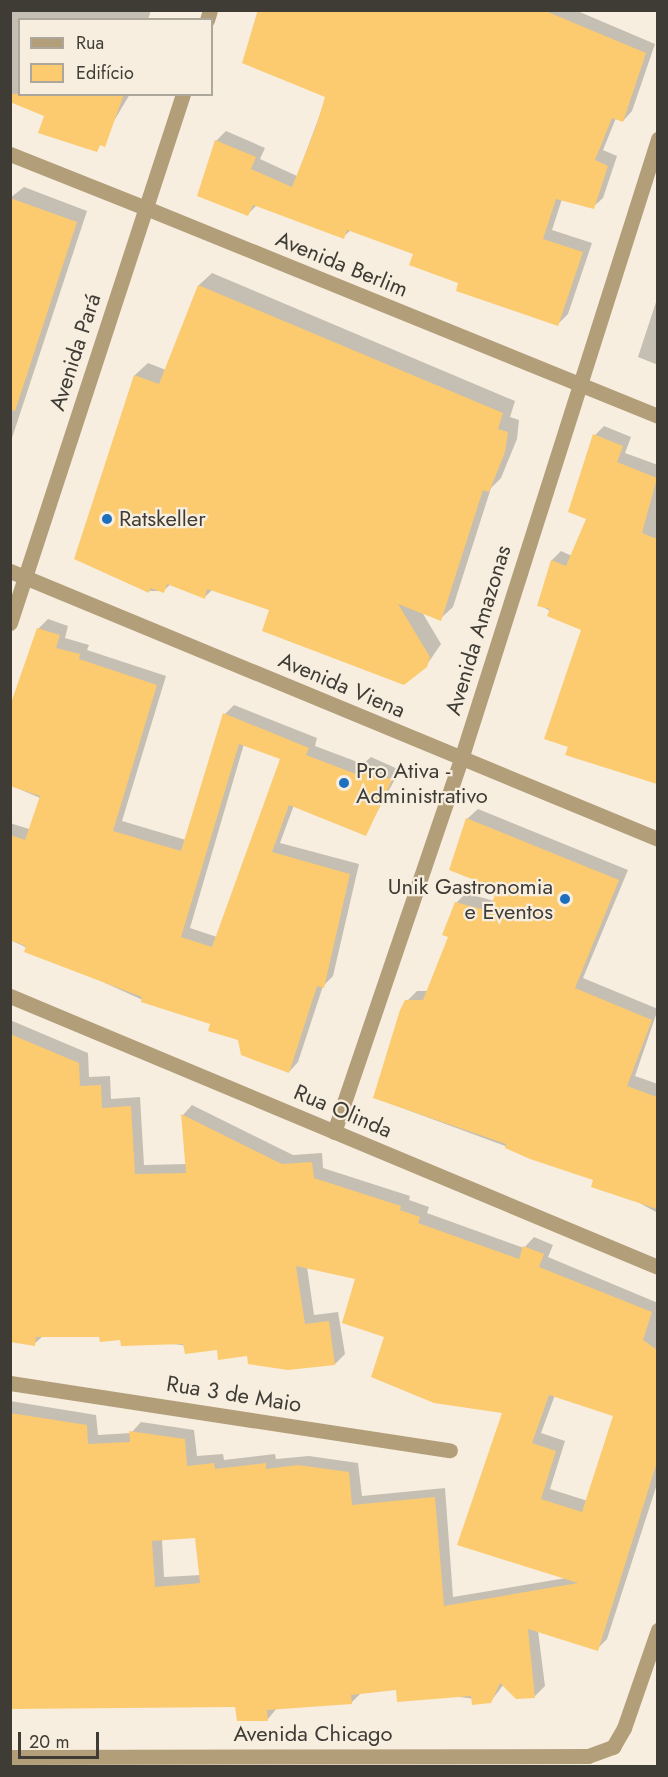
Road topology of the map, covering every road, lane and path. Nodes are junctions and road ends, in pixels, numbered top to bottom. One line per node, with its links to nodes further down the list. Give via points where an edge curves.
1 (182, 96): 4 (street, Avenida Pará)
2 (657, 139): 5 (street, Avenida Amazonas)
3 (10, 154): 4 (street, Avenida Berlim)
4 (146, 208): 5 (street, Avenida Berlim); 8 (street, Avenida Pará)
5 (579, 384): 6 (street, Avenida Berlim); 10 (street, Avenida Amazonas)
6 (657, 416)
7 (10, 571): 8 (street, Avenida Viena)
8 (26, 577): 9 (street, Avenida Pará); 10 (street, Avenida Viena)
9 (10, 623)
10 (461, 759): 11 (street, Avenida Viena); 13 (street, Avenida Amazonas)
11 (657, 838)
12 (10, 996): 13 (street, Rua Olinda)
13 (334, 1132): 14 (street, Rua Olinda)
14 (657, 1268)
15 (10, 1383): 16 (street, Rua 3 de Maio)
16 (450, 1450)
17 (657, 1630): 18 (street, Avenida Chicago, via 613,1747 588,1756)
18 (10, 1757)

